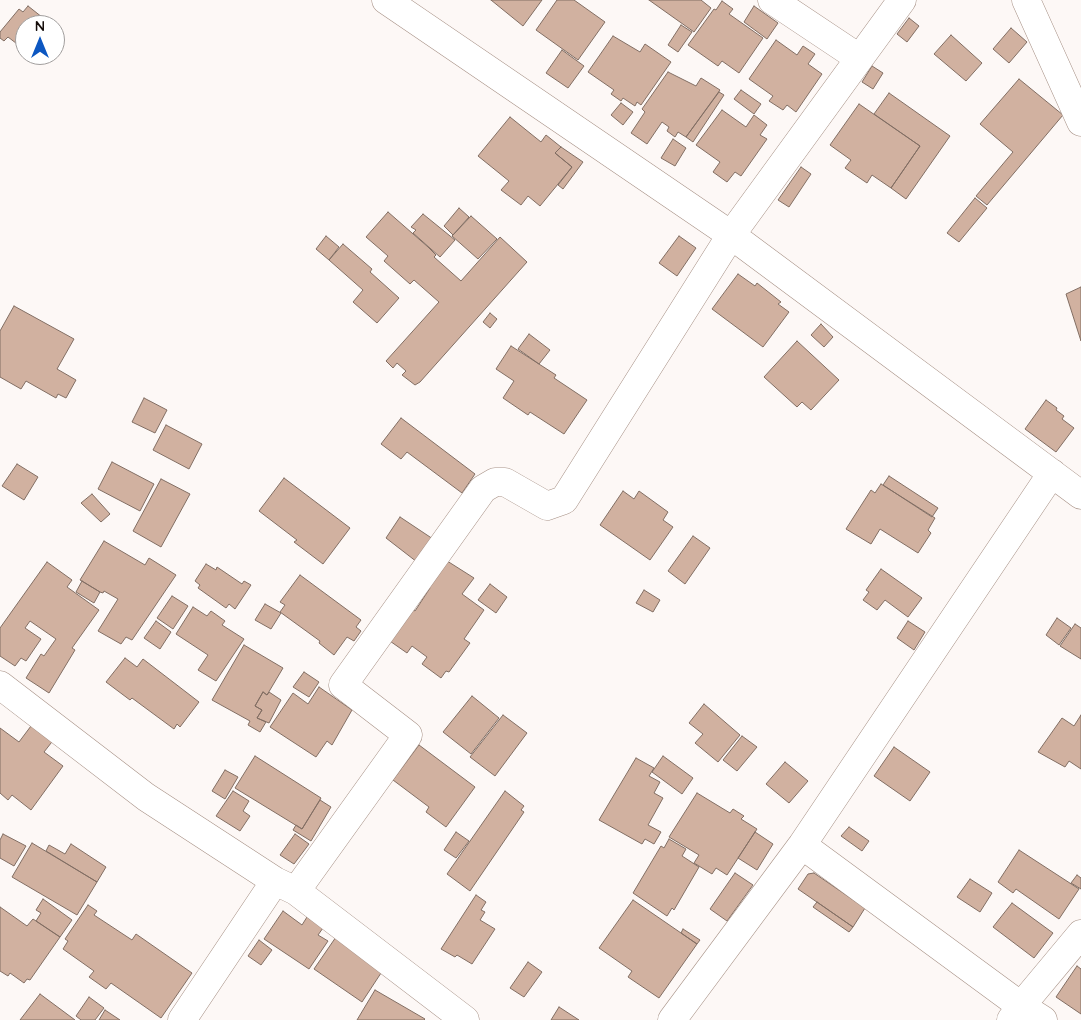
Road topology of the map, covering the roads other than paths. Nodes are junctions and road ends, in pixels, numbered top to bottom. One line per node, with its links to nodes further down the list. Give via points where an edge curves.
1 (386, 0): 7 (street)
2 (772, 0): 5 (street)
3 (902, 0): 5 (street)
4 (1026, 0): 6 (street)
5 (859, 58): 7 (street)
6 (1081, 122)
7 (731, 235): 8 (street); 12 (street, via 564,500 547,506 505,482 495,482 483,489 343,685 408,734)
8 (1052, 473): 9 (street); 11 (street)
9 (1081, 495)
10 (0, 685): 12 (street, via 146,797)
11 (802, 845): 14 (street); 17 (street)
12 (286, 886): 15 (street); 16 (street)
13 (1081, 934): 14 (street)
14 (1025, 1015)
15 (182, 1020)
16 (465, 1020)
17 (672, 1020)

